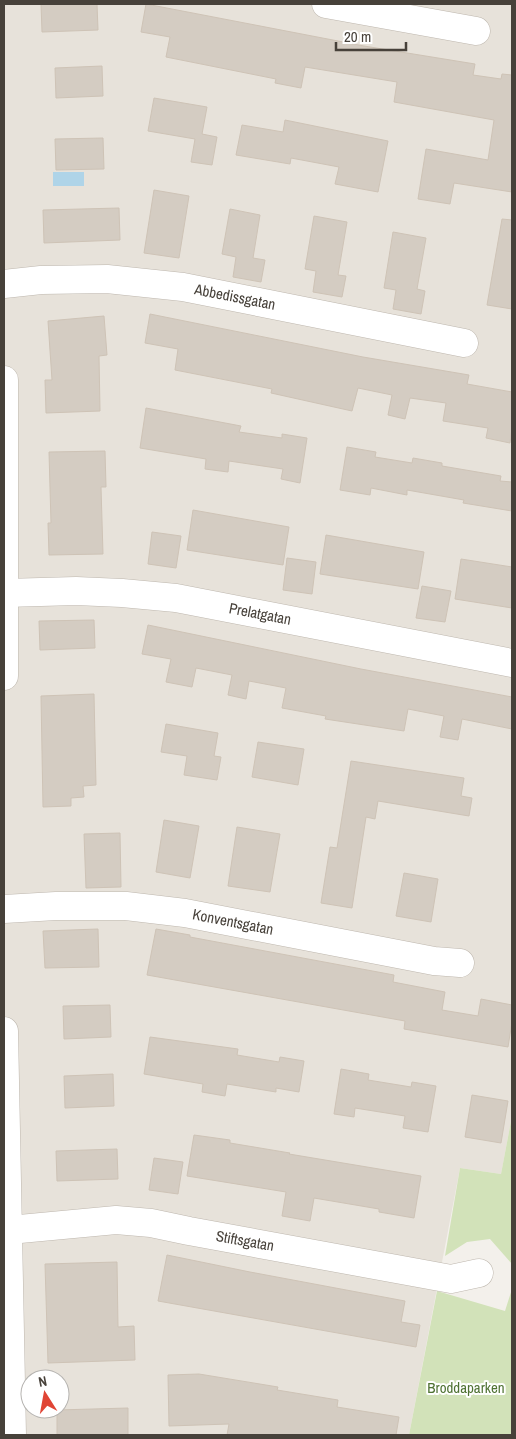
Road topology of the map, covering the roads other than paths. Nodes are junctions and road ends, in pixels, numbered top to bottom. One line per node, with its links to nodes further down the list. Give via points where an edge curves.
1 (326, 4): 2 (street)
2 (476, 31)
3 (4, 284): 4 (street, Abbedissgatan, via 107,279 183,287)
4 (464, 342)
5 (4, 380): 6 (street)
6 (5, 593): 7 (street, Prelatgatan, via 76,591 176,598); 8 (street)
7 (512, 663)
8 (4, 676)
9 (4, 909): 10 (street, Konventsgatan, via 126,906 185,913 434,961)
10 (460, 963)
11 (4, 1030): 12 (street)
12 (8, 1230): 13 (street, Stiftsgatan, via 116,1220 151,1223 452,1279); 14 (street)
13 (479, 1273)
14 (12, 1435)

